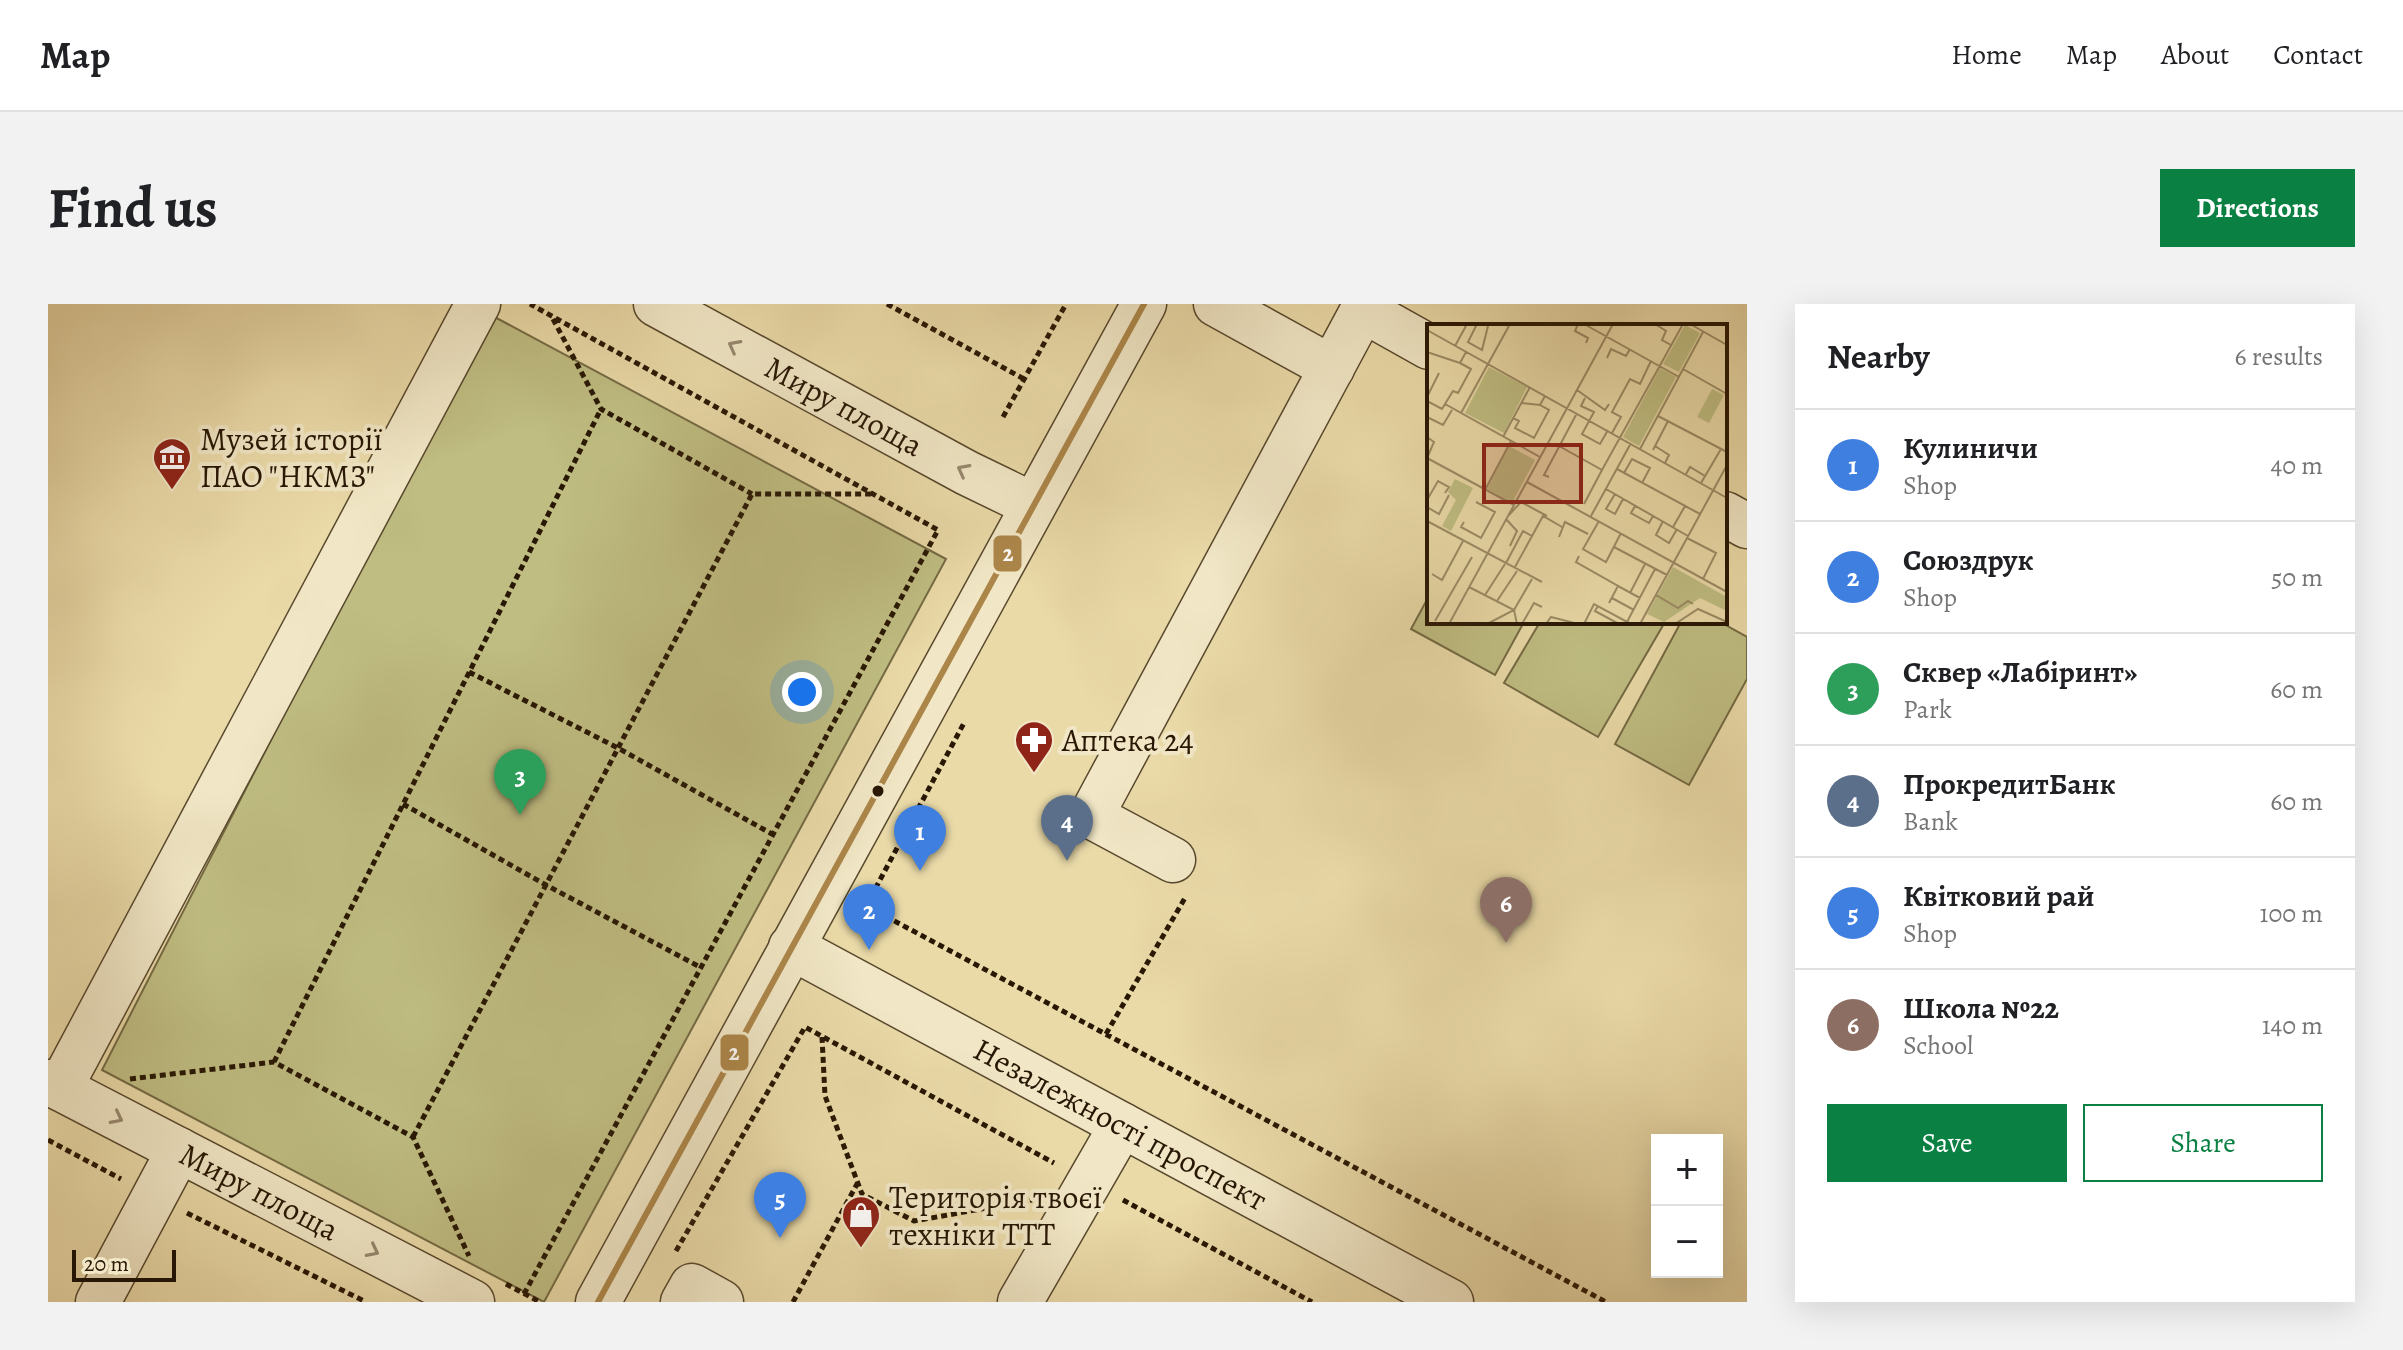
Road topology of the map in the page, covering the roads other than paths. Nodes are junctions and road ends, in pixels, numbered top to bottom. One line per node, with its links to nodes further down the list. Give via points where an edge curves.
1 (478, 304): 13 (street)
2 (656, 304): 8 (street, Миру площа, one-way to 2)
3 (1144, 304): 8 (street)
4 (1216, 304): 7 (street)
5 (1364, 307): 6 (street); 7 (street)
6 (1427, 346)
7 (1332, 368): 11 (street, via 1091,816)
8 (1033, 505): 12 (street)
9 (1727, 515): 10 (street)
10 (1747, 526)
11 (1173, 860)
12 (791, 947): 14 (street, Незалежності проспект); 18 (street)
13 (54, 1085): 15 (street, Миру площа, one-way to 15)
14 (1122, 1125): 21 (street); 22 (street, Незалежності проспект)
15 (179, 1150): 16 (street, Миру площа, one-way to 16); 17 (street)
16 (474, 1285)
17 (98, 1302)
18 (598, 1302)
19 (683, 1302): 20 (street, via 692,1286)
20 (721, 1302)
21 (1020, 1302)
22 (1451, 1302)

